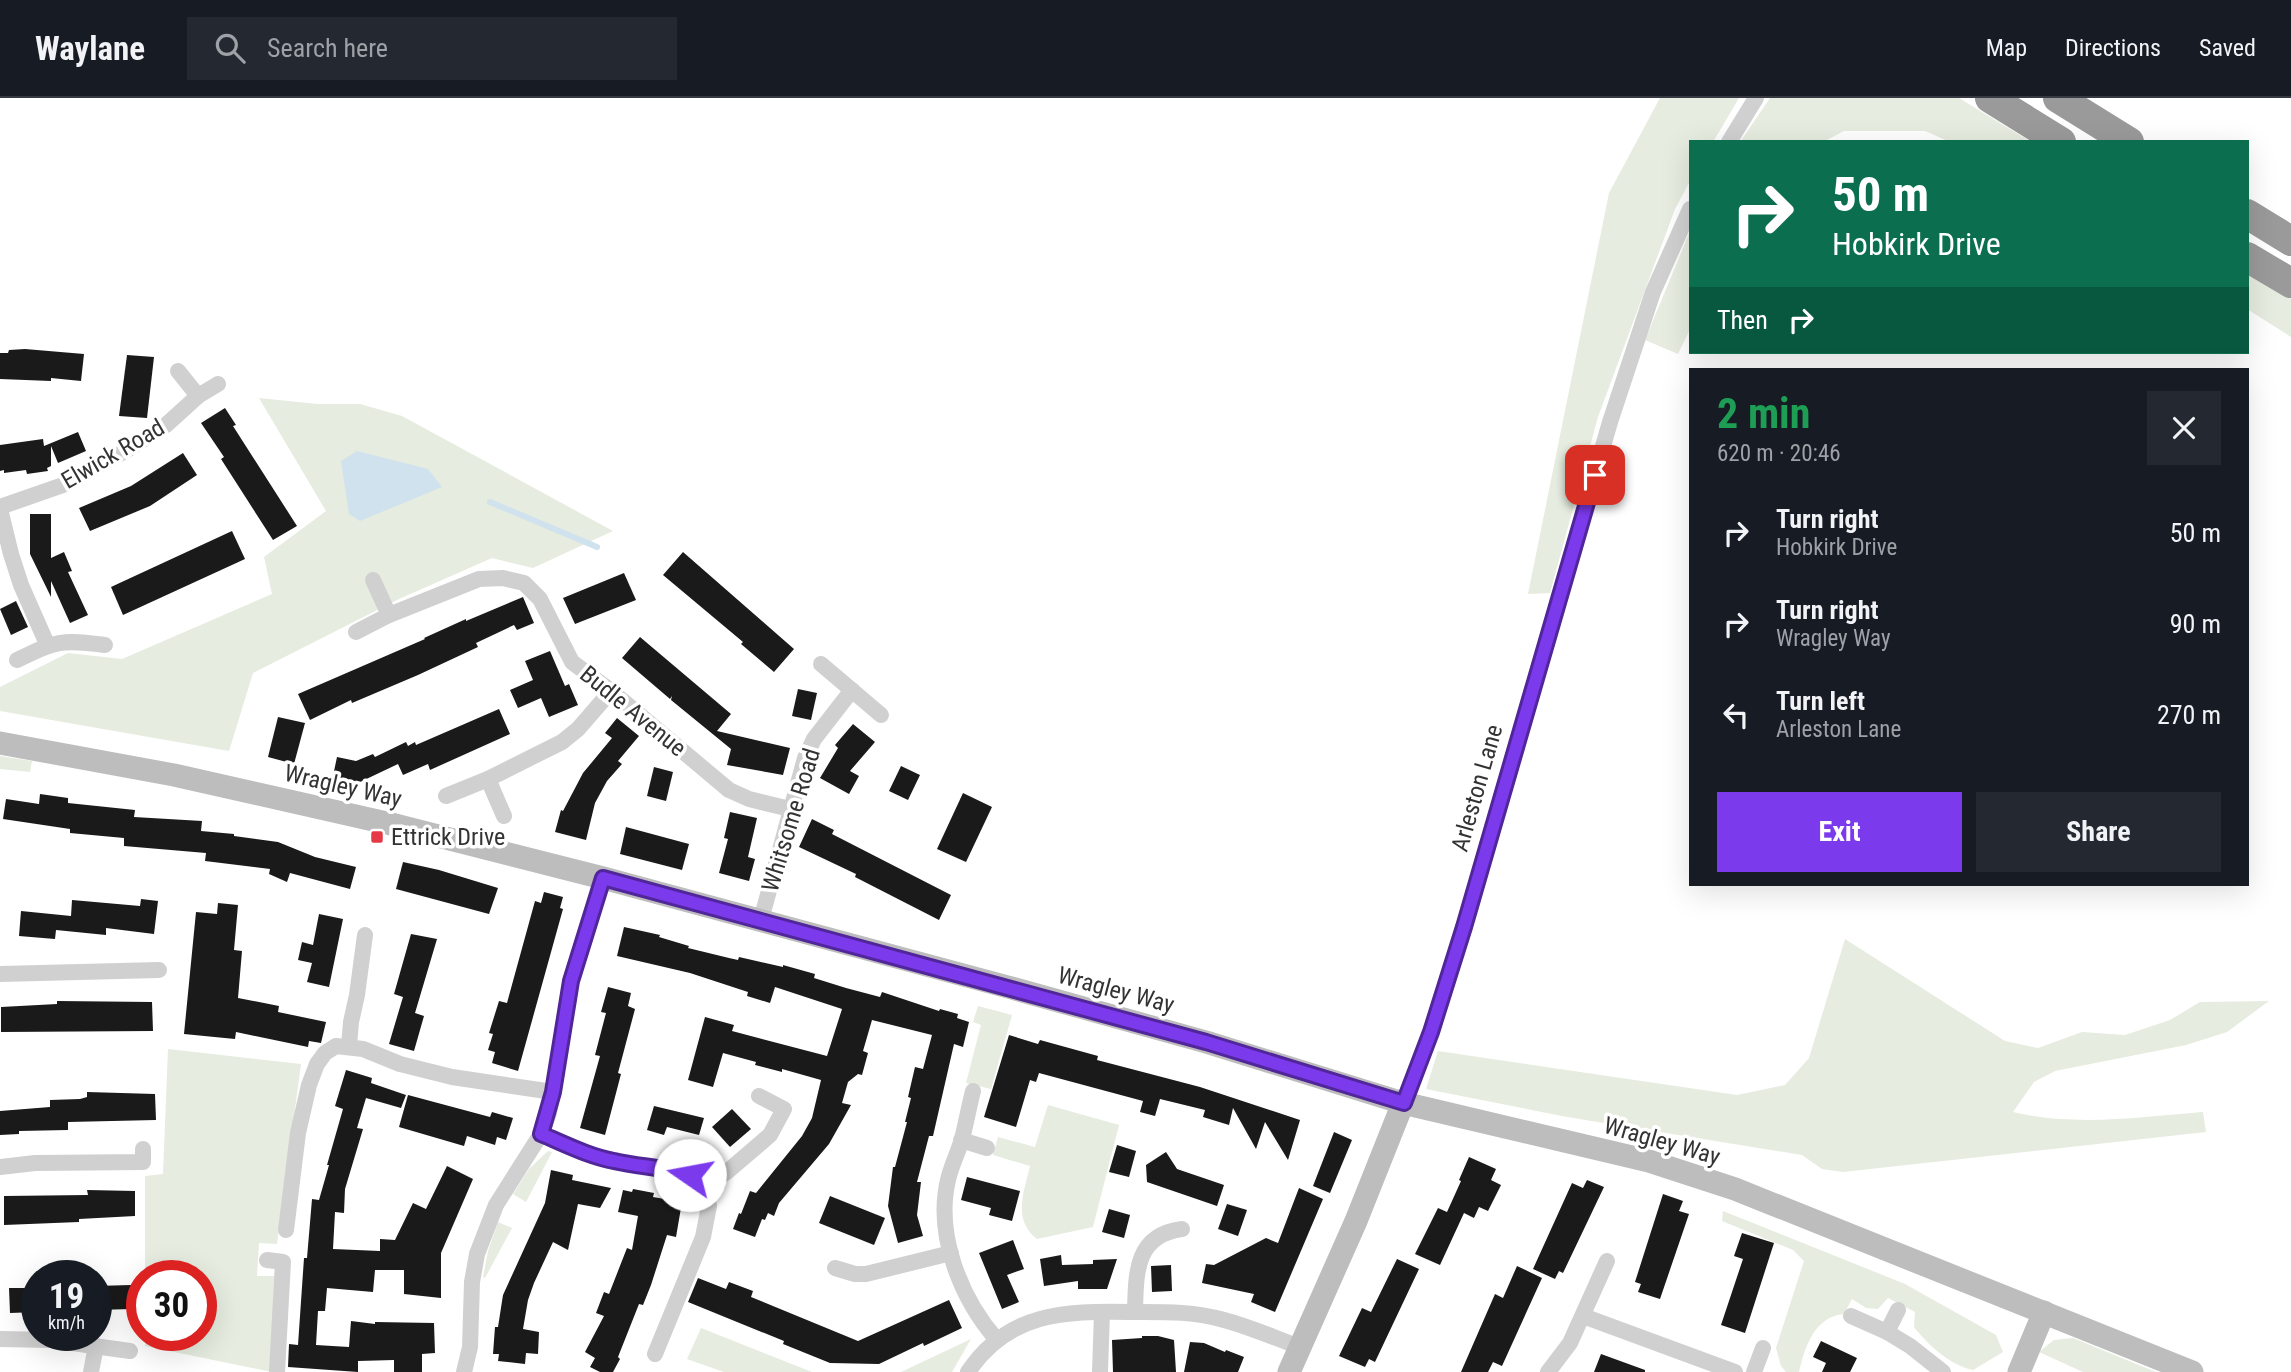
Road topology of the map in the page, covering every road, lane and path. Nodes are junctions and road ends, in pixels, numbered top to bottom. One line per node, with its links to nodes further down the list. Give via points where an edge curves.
1 (1756, 98): 4 (street)
2 (1990, 98): 5 (highway)
3 (2058, 98): 6 (highway)
4 (1729, 140)
5 (2058, 140)
6 (2126, 140)
7 (1689, 211): 40 (street, Arleston Lane, via 1653,292 1610,422 1464,927)
8 (2249, 215): 9 (highway)
9 (2291, 241)
10 (2249, 258): 11 (highway)
11 (2291, 283)
12 (177, 371): 14 (street)
13 (218, 384): 14 (street, Elwick Road)
14 (198, 397): 15 (street, Elwick Road, via 127,450 63,485)
15 (0, 508): 19 (street, via 10,554)
16 (373, 580): 17 (street)
17 (389, 615): 18 (street, Budle Avenue); 24 (street, Budle Avenue, via 479,579 524,583 540,599 572,662)
18 (356, 632)
19 (47, 644): 20 (street, via 65,640); 21 (street)
20 (105, 645)
21 (17, 660)
22 (821, 664): 23 (street)
23 (852, 690): 25 (street); 29 (street, Whitsome Road, via 804,758)
24 (611, 691): 27 (street, via 562,742); 29 (street, Budle Avenue, via 729,790)
25 (881, 715)
26 (0, 743): 31 (street, Wragley Way, via 331,809)
27 (488, 779): 28 (street); 30 (street)
28 (446, 796)
29 (790, 809): 32 (street, Whitsome Road)
30 (504, 816)
31 (603, 878): 32 (street, Wragley Way); 38 (street, via 571,981)
32 (761, 920): 40 (street, Wragley Way, via 1206,1042)
33 (365, 935): 36 (street)
34 (159, 970): 35 (street)
35 (0, 974)
36 (349, 1046): 38 (street, via 452,1077); 48 (street, via 336,1046 325,1053 313,1072 298,1133)
37 (973, 1091): 42 (street)
38 (553, 1092): 41 (street)
39 (759, 1096): 46 (street, via 784,1109 770,1135)
40 (1404, 1103): 56 (street, Wragley Way, via 1690,1173); 63 (street, Arleston Lane)
41 (541, 1134): 46 (street, via 614,1162 690,1175); 71 (street, via 496,1205 477,1254)
42 (961, 1140): 43 (street); 49 (street, via 948,1181)
43 (987, 1147)
44 (143, 1149): 45 (street, via 143,1162)
45 (0, 1167)
46 (704, 1187): 68 (street, via 709,1206 703,1237)
47 (1182, 1229): 55 (street, via 1166,1231 1139,1259)
48 (286, 1230)
49 (951, 1253): 52 (street, via 866,1274); 62 (street, via 957,1276)
50 (267, 1261): 70 (street, via 283,1262)
51 (1607, 1261): 57 (street)
52 (835, 1268)
53 (1898, 1310): 59 (street)
54 (1102, 1312): 55 (street); 62 (street, via 1038,1318); 73 (street)
55 (1135, 1312): 63 (street, via 1182,1312 1223,1320)
56 (2044, 1312): 79 (street); 80 (street, Wragley Way)
57 (1583, 1316): 75 (street); 76 (street)
58 (1851, 1316): 59 (street)
59 (1887, 1332): 78 (street)
60 (0, 1339): 61 (street)
61 (21, 1339)
62 (997, 1340): 72 (street)
63 (1300, 1347): 74 (street, Arleston Lane)
64 (1763, 1348): 77 (street)
65 (112, 1349): 67 (street)
66 (95, 1351): 69 (street)
67 (130, 1352)
68 (655, 1354)
69 (91, 1372)
70 (278, 1372)
71 (464, 1372)
72 (968, 1372)
73 (1100, 1372)
74 (1289, 1372)
75 (1548, 1372)
76 (1735, 1372)
77 (1754, 1372)
78 (1943, 1372)
79 (2019, 1372)
80 (2192, 1372)

